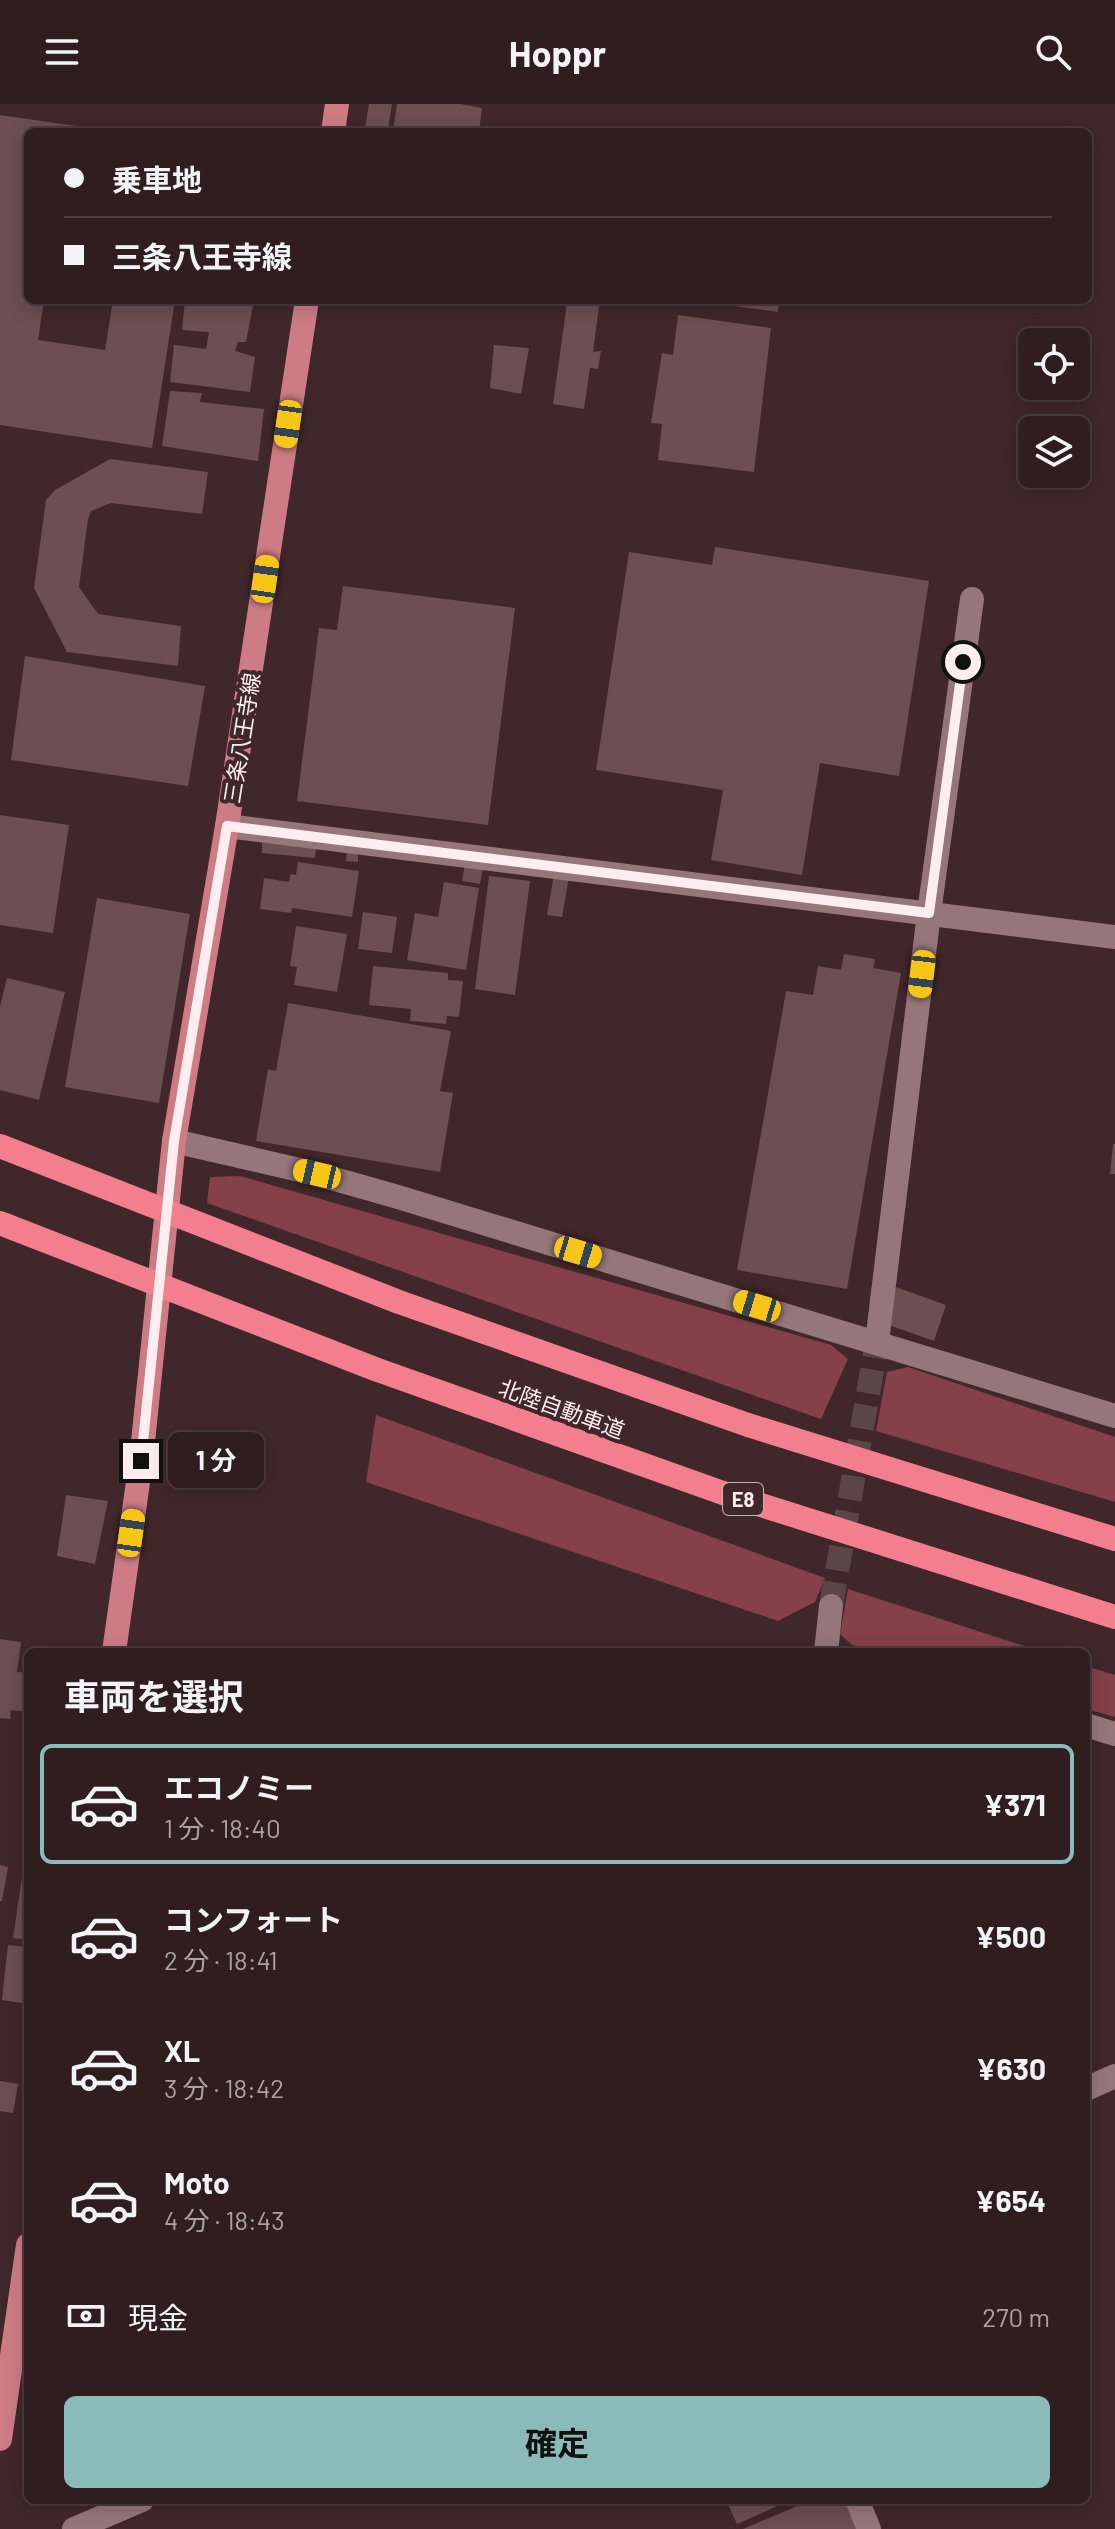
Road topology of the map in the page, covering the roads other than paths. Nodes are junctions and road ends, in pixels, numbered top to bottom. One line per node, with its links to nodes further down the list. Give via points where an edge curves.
1 (337, 104): 2 (main road)
2 (334, 128)
3 (306, 304): 5 (main road, 三条八王寺線)
4 (972, 599): 6 (street)
5 (227, 826): 6 (street); 8 (main road, 三条八王寺線)
6 (929, 913): 7 (street); 11 (street)
7 (1115, 937)
8 (174, 1141): 11 (street, via 330,1178); 16 (main road, 三条八王寺線, via 141,1461)
9 (0, 1146): 13 (highway, 北陸自動車道, via 399,1302 748,1425)
10 (0, 1223): 15 (highway, 北陸自動車道 / E8, via 375,1369 723,1493)
11 (877, 1342): 12 (street)
12 (1115, 1416)
13 (1115, 1539)
14 (831, 1606): 17 (street)
15 (1115, 1617)
16 (115, 1648)
17 (829, 1648)
18 (1090, 1726): 19 (street)
19 (1115, 1734)
20 (1115, 2076): 21 (street)
21 (1090, 2087)
22 (24, 2273): 23 (main road)
23 (0, 2439)
24 (133, 2504): 26 (street)
25 (859, 2504): 27 (street)
26 (74, 2529)
27 (869, 2529)

